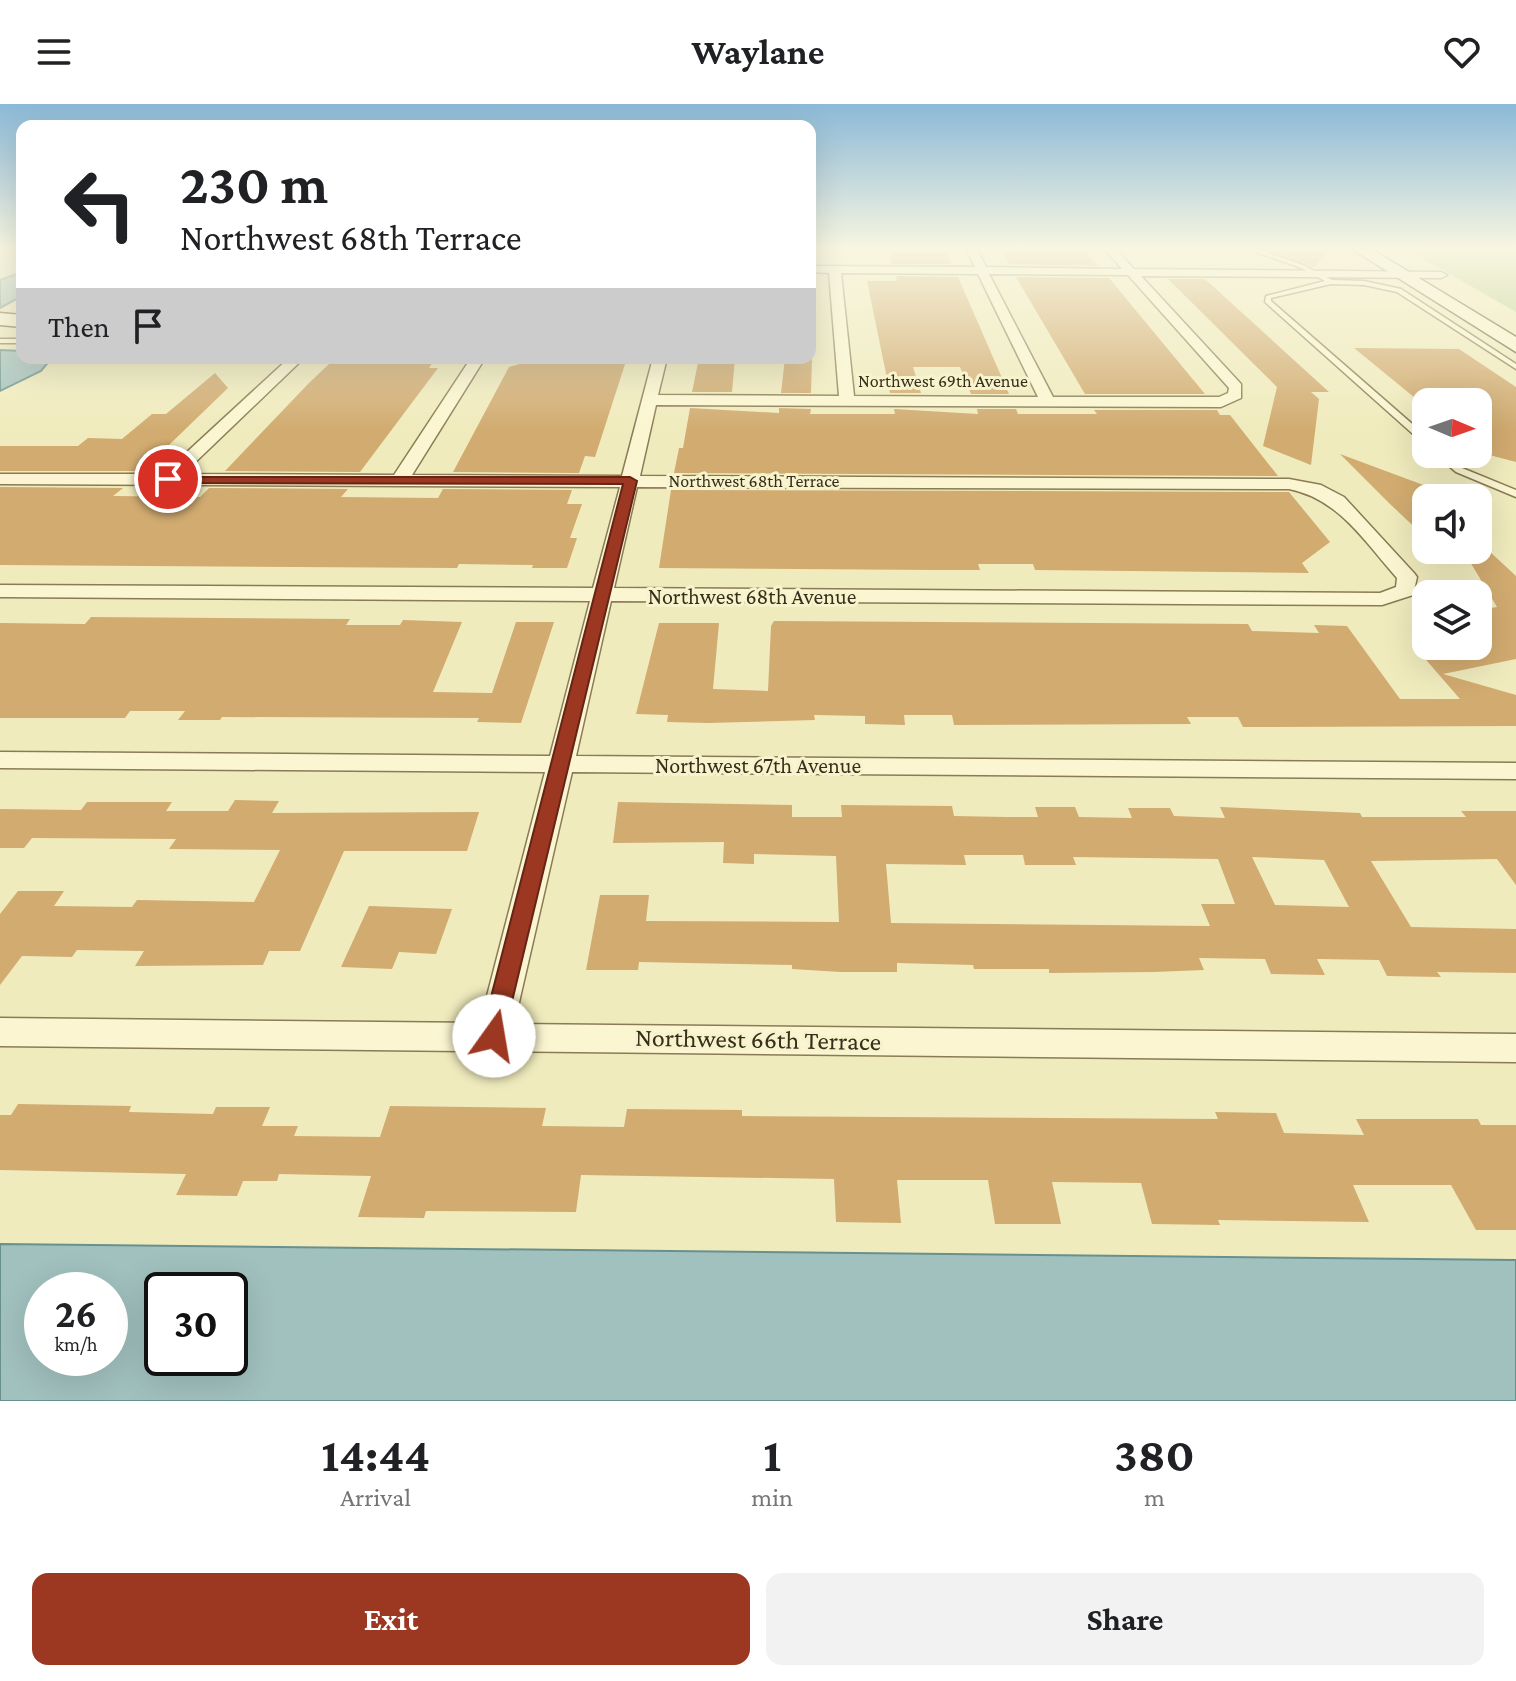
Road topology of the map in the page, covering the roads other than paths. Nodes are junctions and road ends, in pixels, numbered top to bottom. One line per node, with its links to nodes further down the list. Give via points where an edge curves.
1 (839, 310): 13 (street)
2 (1002, 310): 14 (street)
3 (1165, 310): 14 (street, Northwest 69th Avenue, via 1236,387 1236,395 1221,402)
4 (1277, 310): 15 (lane)
5 (1429, 310): 11 (lane)
6 (1458, 310): 7 (main road)
7 (1516, 346)
8 (291, 364): 18 (street)
9 (474, 364): 19 (street)
10 (658, 364): 12 (street)
11 (1516, 367)
12 (649, 400): 13 (street, Northwest 69th Avenue); 20 (street)
13 (847, 401): 14 (street, Northwest 69th Avenue)
14 (1048, 401)
15 (1412, 429)
16 (1457, 468): 21 (lane)
17 (0, 479): 18 (street, Northwest 68th Terrace)
18 (168, 479): 19 (street, Northwest 68th Terrace)
19 (400, 480): 20 (street, Northwest 68th Terrace)
20 (630, 481): 23 (street, Northwest 68th Terrace, via 1274,484 1315,489 1338,501 1407,577); 24 (street)
21 (1516, 494)
22 (0, 591): 24 (street, Northwest 68th Avenue)
23 (1406, 591): 24 (street, Northwest 68th Avenue, via 1382,599)
24 (600, 595): 26 (street)
25 (0, 760): 26 (street, Northwest 67th Avenue)
26 (559, 764): 27 (street, Northwest 67th Avenue); 29 (street)
27 (1516, 771)
28 (0, 1032): 29 (street, Northwest 66th Terrace)
29 (494, 1036): 30 (street, Northwest 66th Terrace)
30 (1516, 1048)

